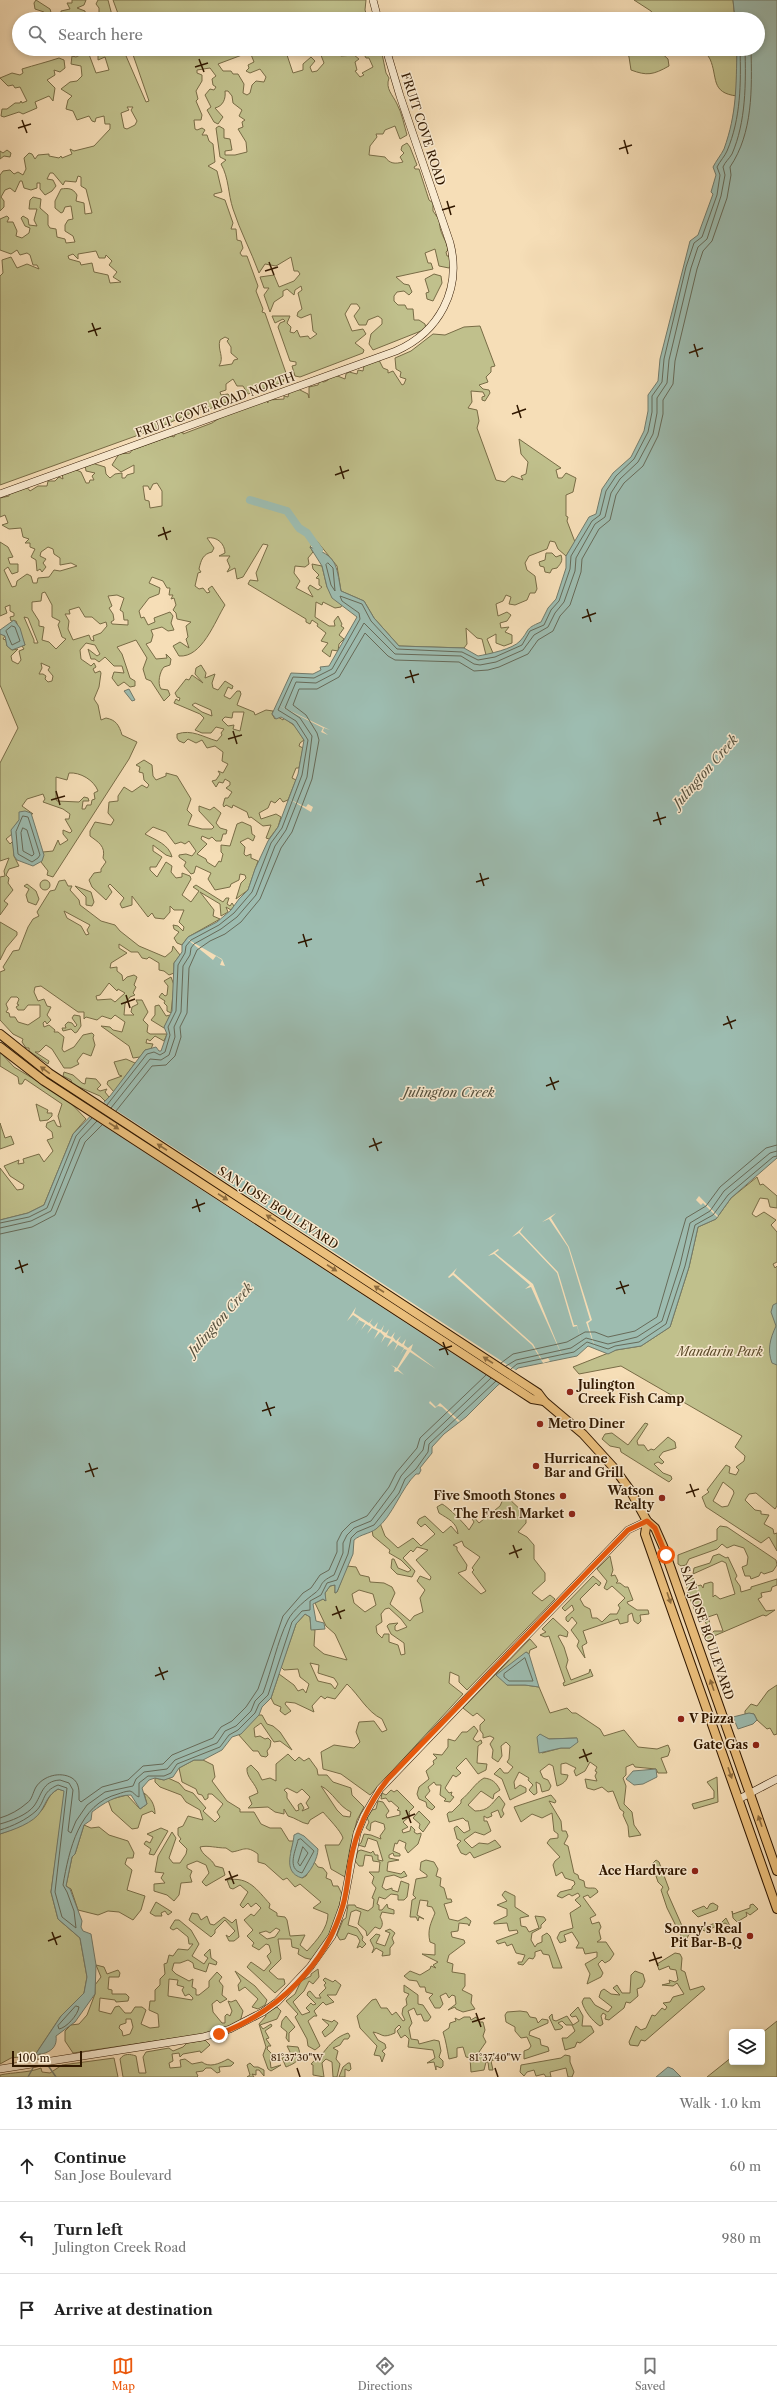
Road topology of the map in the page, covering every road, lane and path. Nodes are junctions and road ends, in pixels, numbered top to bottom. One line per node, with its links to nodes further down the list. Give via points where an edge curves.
1 (373, 0): 2 (street)
2 (376, 12)
3 (388, 56): 4 (street, FRUIT COVE ROAD, via 452,254 452,287 444,308)
4 (432, 328): 5 (street, FRUIT COVE ROAD NORTH, via 396,351)
5 (0, 494)
6 (0, 1034): 8 (main road, SAN JOSE BOULEVARD, one-way to 6)
7 (0, 1046): 8 (main road, SAN JOSE BOULEVARD, via 34,1074)
8 (84, 1101): 9 (main road, SAN JOSE BOULEVARD, via 519,1385 538,1393 603,1455 630,1490)
9 (647, 1521): 10 (main road, SAN JOSE BOULEVARD, via 655,1528); 11 (main road, SAN JOSE BOULEVARD, via 645,1534); 20 (street, via 628,1530 380,1789 366,1811 357,1833 343,1906 332,1936 310,1967 277,2002 253,2018 219,2034)
10 (676, 1580): 11 (main road); 12 (main road, SAN JOSE BOULEVARD, one-way to 10)
11 (664, 1584): 13 (main road, SAN JOSE BOULEVARD, one-way to 13)
12 (719, 1703): 13 (main road); 15 (main road, SAN JOSE BOULEVARD)
13 (707, 1707): 16 (main road, SAN JOSE BOULEVARD, one-way to 16)
14 (777, 1779): 15 (street)
15 (750, 1793): 16 (street); 17 (main road, SAN JOSE BOULEVARD, one-way to 15)
16 (739, 1799): 18 (main road, SAN JOSE BOULEVARD)
17 (777, 1871)
18 (775, 1899): 19 (main road, SAN JOSE BOULEVARD)
19 (777, 1909)
20 (0, 2069)

